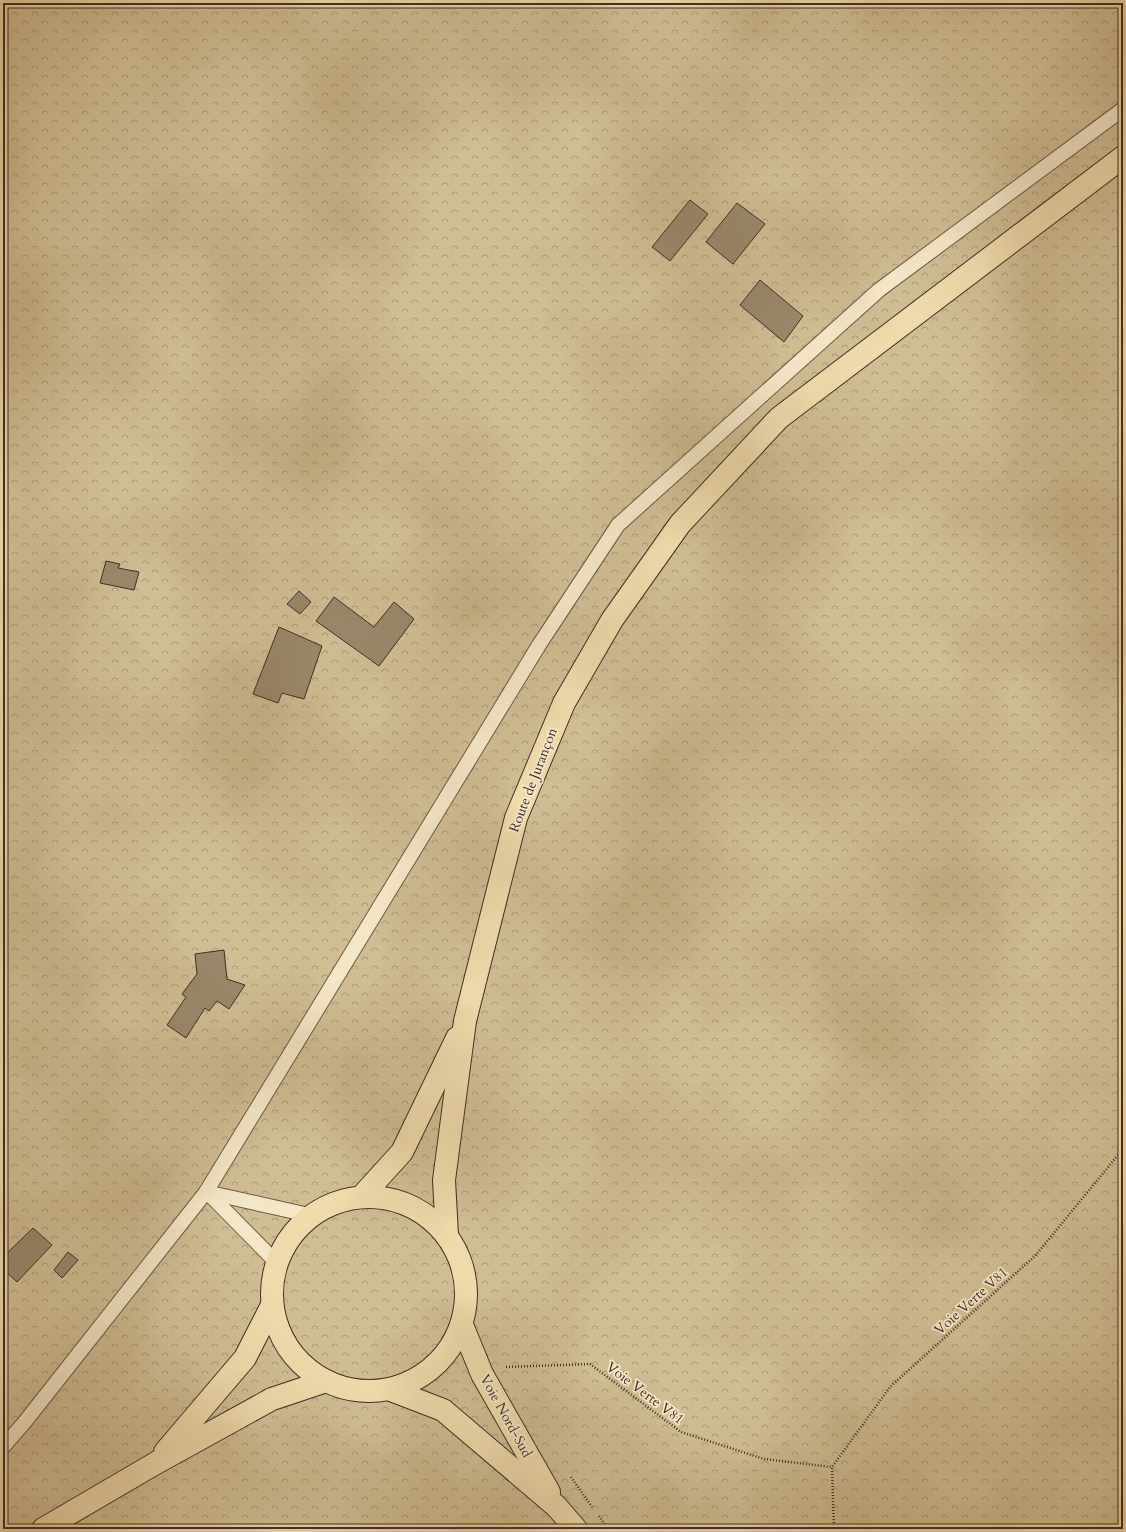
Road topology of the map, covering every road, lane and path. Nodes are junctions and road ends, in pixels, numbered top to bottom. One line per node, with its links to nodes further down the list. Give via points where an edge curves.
1 (1123, 109): 5 (lane, via 879,290 618,525 539,645)
2 (1123, 157): 3 (main road, Route de Jurançon, via 779,418 680,524 612,620 564,703 516,818)
3 (466, 1021): 6 (main road, via 402,1152); 8 (main road, via 444,1180)
4 (1123, 1149): 17 (path, Voie Verte V81, via 1035,1256 890,1387)
5 (206, 1192): 7 (lane); 9 (lane); 15 (lane)
6 (363, 1195): 7 (main road); 8 (main road, via 410,1204)
7 (309, 1215): 9 (main road)
8 (448, 1234): 11 (main road, via 466,1278)
9 (276, 1262): 10 (main road)
10 (271, 1307): 13 (main road, via 288,1351); 16 (main road, via 245,1358)
11 (462, 1325): 14 (main road, via 435,1367); 18 (main road, Voie Nord-Sud, via 482,1374)
12 (500, 1368): 17 (path, Voie Verte V81, via 590,1364 681,1432 764,1459)
13 (323, 1382): 14 (main road, via 356,1392); 16 (main road, via 272,1399)
14 (391, 1390): 18 (main road, Voie Nord-Sud, via 443,1410)
15 (3, 1447)
16 (156, 1463): 19 (main road)
17 (832, 1467): 21 (path)
18 (556, 1506): 20 (main road, Voie Nord-Sud)
19 (42, 1529)
20 (576, 1529)
21 (834, 1529)

